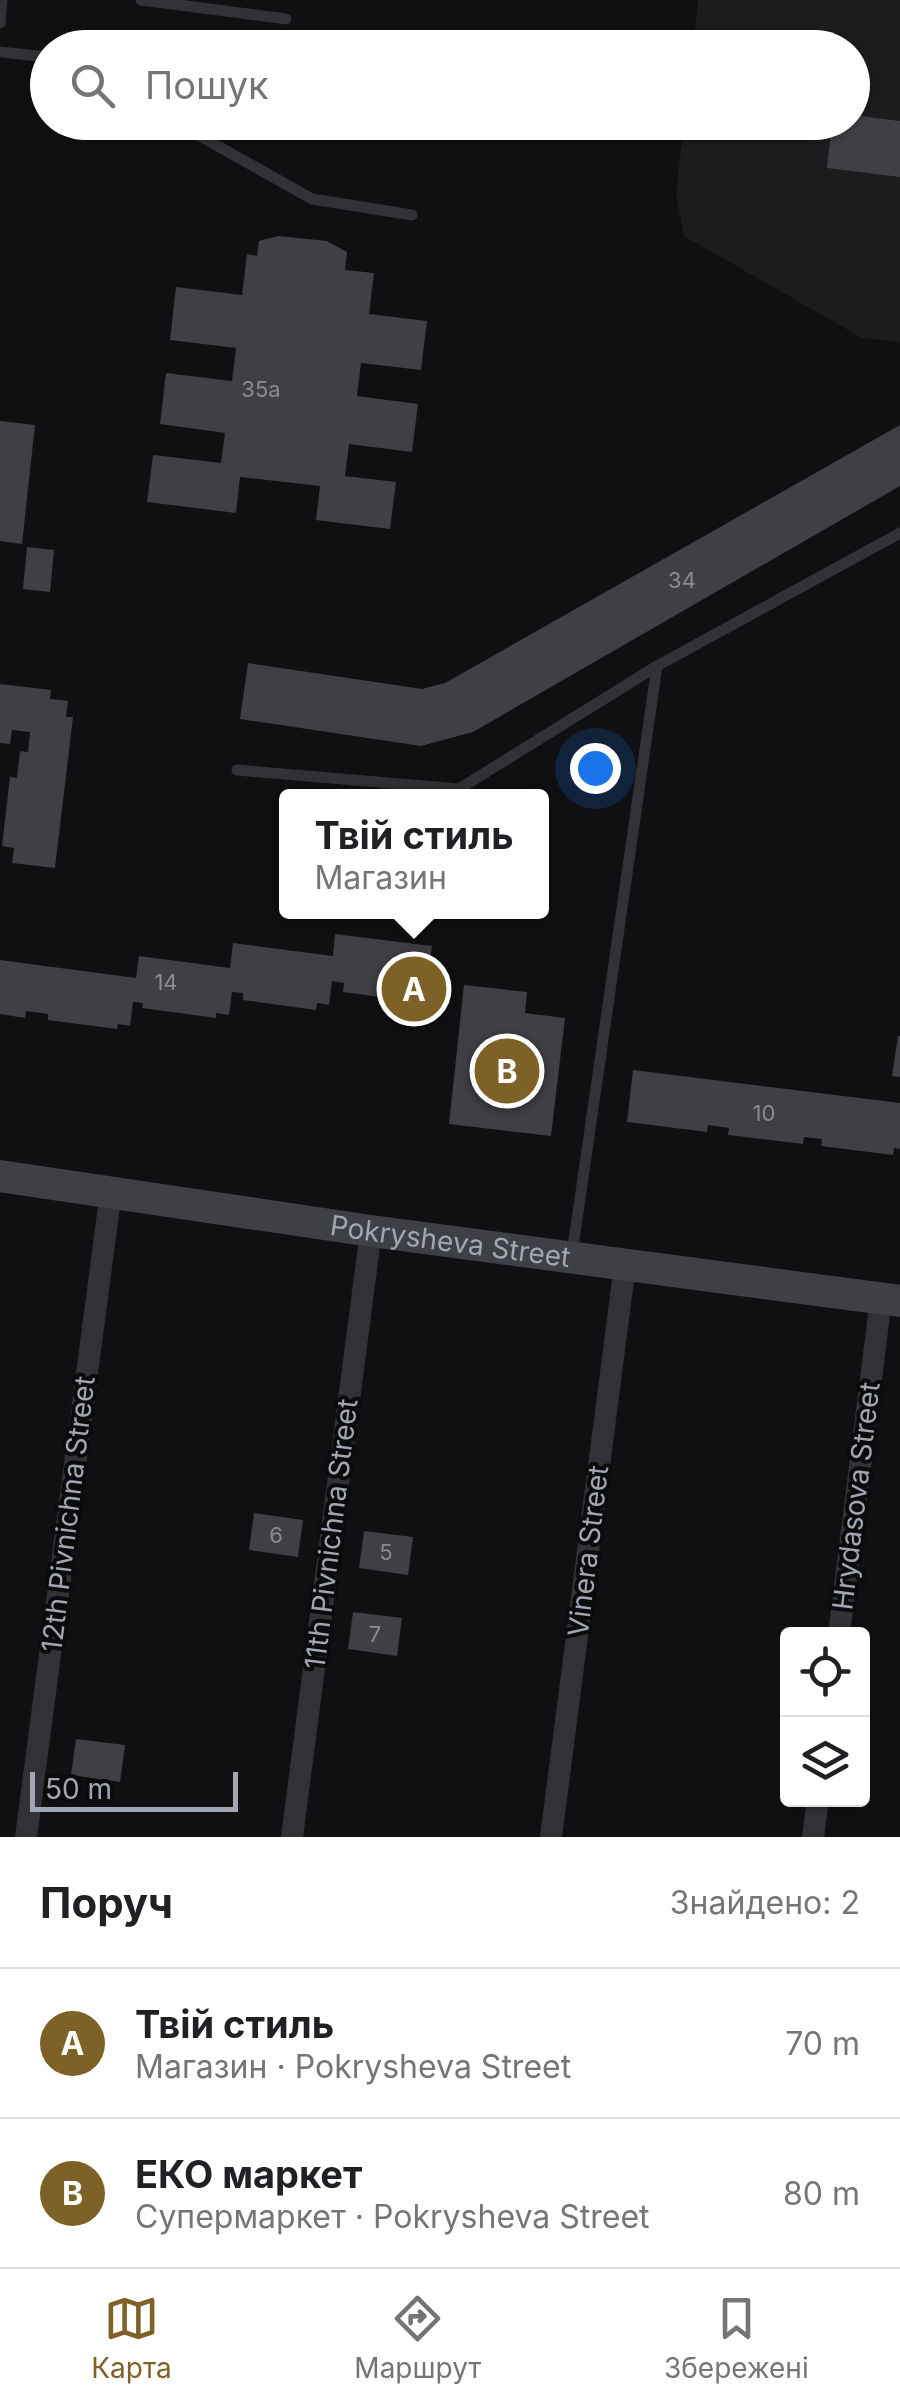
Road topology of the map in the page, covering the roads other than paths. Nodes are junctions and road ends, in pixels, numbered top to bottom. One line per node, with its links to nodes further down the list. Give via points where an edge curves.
1 (2, 0): 4 (lane)
2 (141, 0): 3 (lane)
3 (286, 20)
4 (0, 23)
5 (0, 52): 6 (lane)
6 (30, 55)
7 (207, 140): 8 (lane, via 312,199)
8 (412, 215)
9 (900, 533): 10 (lane)
10 (657, 666): 13 (lane); 17 (lane)
11 (237, 770): 12 (lane)
12 (448, 789)
13 (461, 789)
14 (0, 1176): 15 (street, Pokrysheva Street)
15 (111, 1190): 16 (street, Pokrysheva Street); 22 (street, 12th Pivnichna Street)
16 (370, 1231): 17 (street, Pokrysheva Street); 23 (street, 11th Pivnichna Street)
17 (572, 1258): 18 (street, Pokrysheva Street)
18 (624, 1265): 19 (street, Pokrysheva Street); 24 (street, Vinera Street)
19 (891, 1300): 20 (street, Hrydasova Street)
20 (840, 1627)
21 (817, 1807): 25 (street)
22 (26, 1837)
23 (292, 1837)
24 (551, 1837)
25 (814, 1837)

